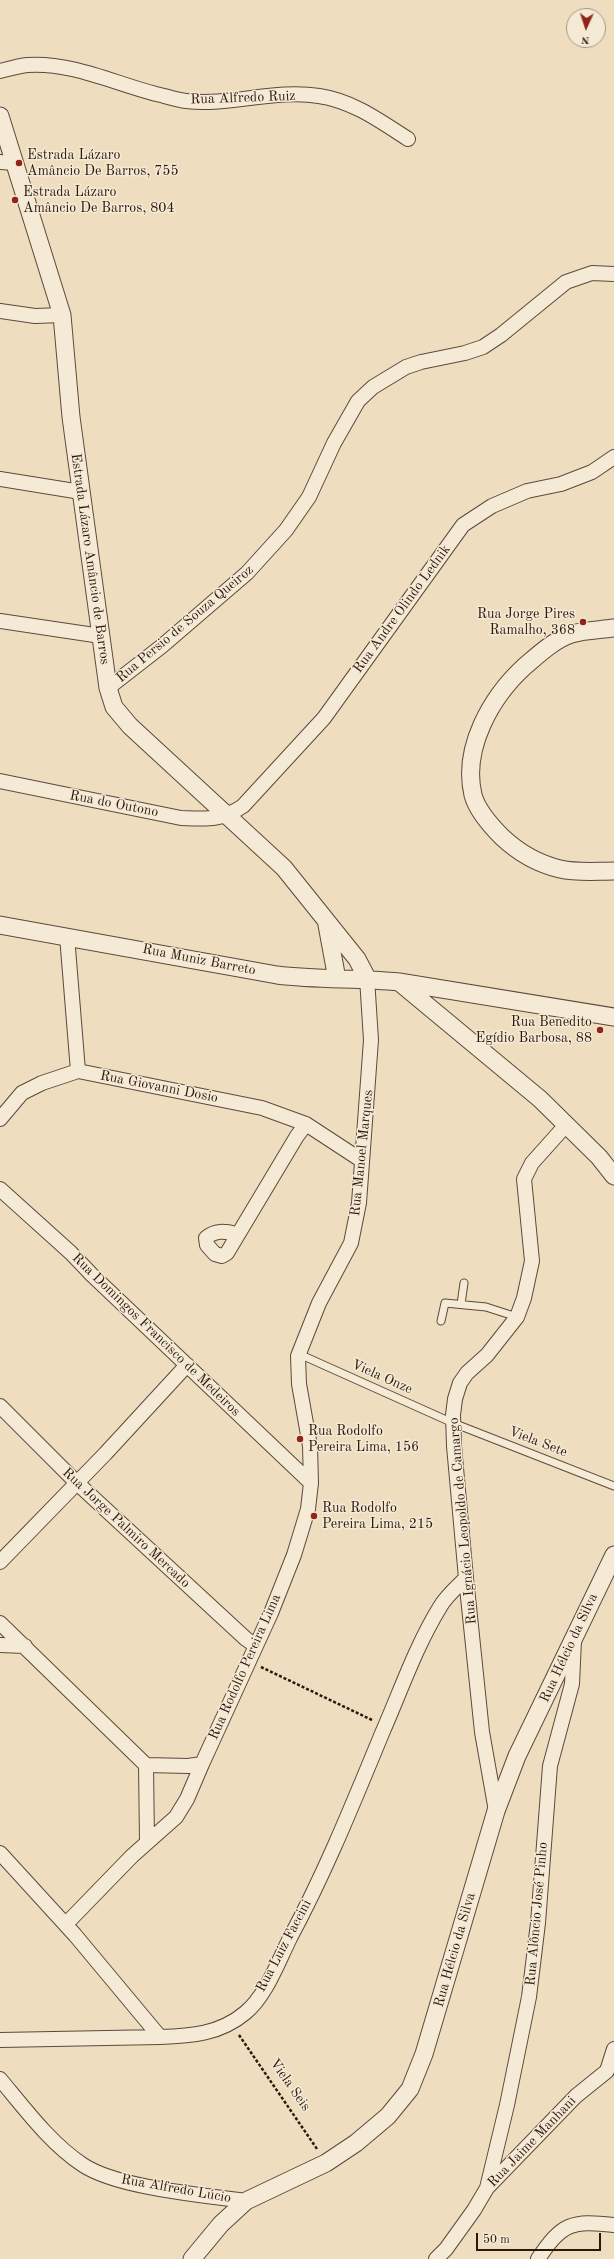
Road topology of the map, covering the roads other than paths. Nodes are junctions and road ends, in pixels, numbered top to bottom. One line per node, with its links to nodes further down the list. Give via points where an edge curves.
1 (0, 71): 3 (street, Rua Alfredo Ruiz, via 26,65 53,66 88,72 185,101 223,102 284,95 319,96 353,105)
2 (0, 116): 4 (street, Estrada Lázaro Amâncio de Barros)
3 (408, 139)
4 (7, 162): 7 (street, Estrada Lázaro Amâncio de Barros)
5 (614, 274): 14 (street, Rua Persio de Souza Queiroz, via 592,273 566,282 483,347 406,367 373,387 358,401 334,443 309,497 286,530 247,573 162,646)
6 (0, 310): 7 (street, via 34,316)
7 (62, 315): 10 (street, Estrada Lázaro Amâncio de Barros, via 70,417)
8 (614, 457): 16 (street, Rua Andre Olindo Lednik, via 592,472 561,484 527,491 492,506 463,525 324,718 243,806)
9 (0, 479): 10 (street)
10 (81, 492): 13 (street, Estrada Lázaro Amâncio de Barros)
11 (0, 621): 13 (street)
12 (614, 628): 17 (street, via 572,634 560,639 509,681 484,720 475,742 471,763 473,796 480,810 512,847 543,864 560,869 583,872)
13 (101, 636): 14 (street, Estrada Lázaro Amâncio de Barros)
14 (108, 688): 16 (street, Estrada Lázaro Amâncio de Barros, via 114,707 130,726)
15 (0, 781): 16 (street, Rua do Outono, via 181,818 205,819)
16 (228, 816): 18 (street, Estrada Lázaro Amâncio de Barros, via 284,868)
17 (614, 871)
18 (326, 922): 21 (street, Estrada Lázaro Amâncio de Barros, via 357,959); 22 (street, Estrada Lázaro Amâncio de Barros)
19 (0, 925): 20 (street, Rua Muniz Barreto)
20 (66, 936): 22 (street, Rua Muniz Barreto, via 278,975); 25 (street)
21 (367, 978): 22 (street, Rua Muniz Barreto); 23 (street, Rua Muniz Barreto); 30 (street, Rua Manoel Marques, via 371,1040)
22 (337, 979)
23 (399, 982): 24 (street, Rua Muniz Barreto); 28 (street, via 540,1099)
24 (614, 1017)
25 (78, 1071): 26 (street, via 22,1093); 27 (street, Rua Giovanni Dosio, via 262,1108)
26 (0, 1119)
27 (306, 1124): 30 (street, Rua Giovanni Dosio); 33 (street)
28 (566, 1125): 29 (street); 36 (street, Rua Ignácio Leopoldo de Camargo, via 532,1163 524,1180 532,1261)
29 (606, 1157): 31 (street)
30 (361, 1160): 37 (street, Rua Manoel Marques, via 358,1203 351,1243)
31 (614, 1176)
32 (0, 1189): 40 (street, Rua Domingos Francisco de Medeiros)
33 (236, 1234)
34 (464, 1283): 35 (lane)
35 (461, 1304): 36 (lane, via 501,1311); 38 (lane, via 445,1303)
36 (517, 1317): 42 (street, Rua Ignácio Leopoldo de Camargo, via 487,1355 460,1383 455,1399)
37 (313, 1318): 39 (street, Rua Rodolfo Pereira Lima)
38 (440, 1321)
39 (299, 1354): 42 (lane, Viela Onze); 44 (street, Rua Rodolfo Pereira Lima, via 299,1384 310,1446)
40 (187, 1364): 43 (street); 44 (street, Rua Domingos Francisco de Medeiros)
41 (0, 1406): 43 (street, Rua Jorge Palmiro Mercado)
42 (454, 1424): 45 (lane, Viela Sete); 48 (street, Rua Ignácio Leopoldo de Camargo)
43 (76, 1482): 47 (street); 53 (street, Rua Jorge Palmiro Mercado)
44 (311, 1483): 53 (street, Rua Rodolfo Pereira Lima, via 308,1509 294,1555)
45 (614, 1486)
46 (614, 1555): 50 (street, Rua Hélcio da Silva)
47 (0, 1562)
48 (466, 1578): 56 (street, Rua Ignácio Leopoldo de Camargo, via 482,1732); 60 (street, Rua Luiz Faccini, via 441,1606 418,1650 345,1825 262,1992 246,2013 215,2031 193,2036)
49 (0, 1623): 52 (street)
50 (574, 1638): 56 (street, Rua Hélcio da Silva, via 517,1756); 65 (street, Rua Alôncio José Pinho, via 572,1684 550,1766 540,1909 529,1997 508,2105)
51 (0, 1645): 52 (street)
52 (25, 1646): 55 (street)
53 (256, 1646): 54 (street, Rua Rodolfo Pereira Lima)
54 (202, 1764): 55 (street); 57 (street, Rua Rodolfo Pereira Lima, via 187,1800 176,1817)
55 (146, 1765): 57 (street)
56 (496, 1811): 66 (street, Rua Hélcio da Silva, via 424,2054 410,2088 388,2116 356,2143 326,2163)
57 (147, 1841): 59 (street, Rua Rodolfo Pereira Lima)
58 (0, 1853): 59 (street)
59 (66, 1924): 60 (street)
60 (160, 2037): 61 (street, Rua Luiz Faccini)
61 (0, 2040)
62 (614, 2049): 63 (street, Rua Jaime Manhani)
63 (611, 2071): 65 (street, Rua Jaime Manhani, via 570,2102)
64 (0, 2079): 66 (street, Rua Alfredo Lúcio, via 62,2149 84,2166 144,2186)
65 (487, 2188): 69 (street, Rua Jaime Manhani, via 446,2249)
66 (246, 2201): 68 (street, Rua Hélcio da Silva, via 221,2224)
67 (614, 2225): 70 (street, via 578,2222 551,2240)
68 (192, 2259)
69 (436, 2259)
70 (538, 2259)

